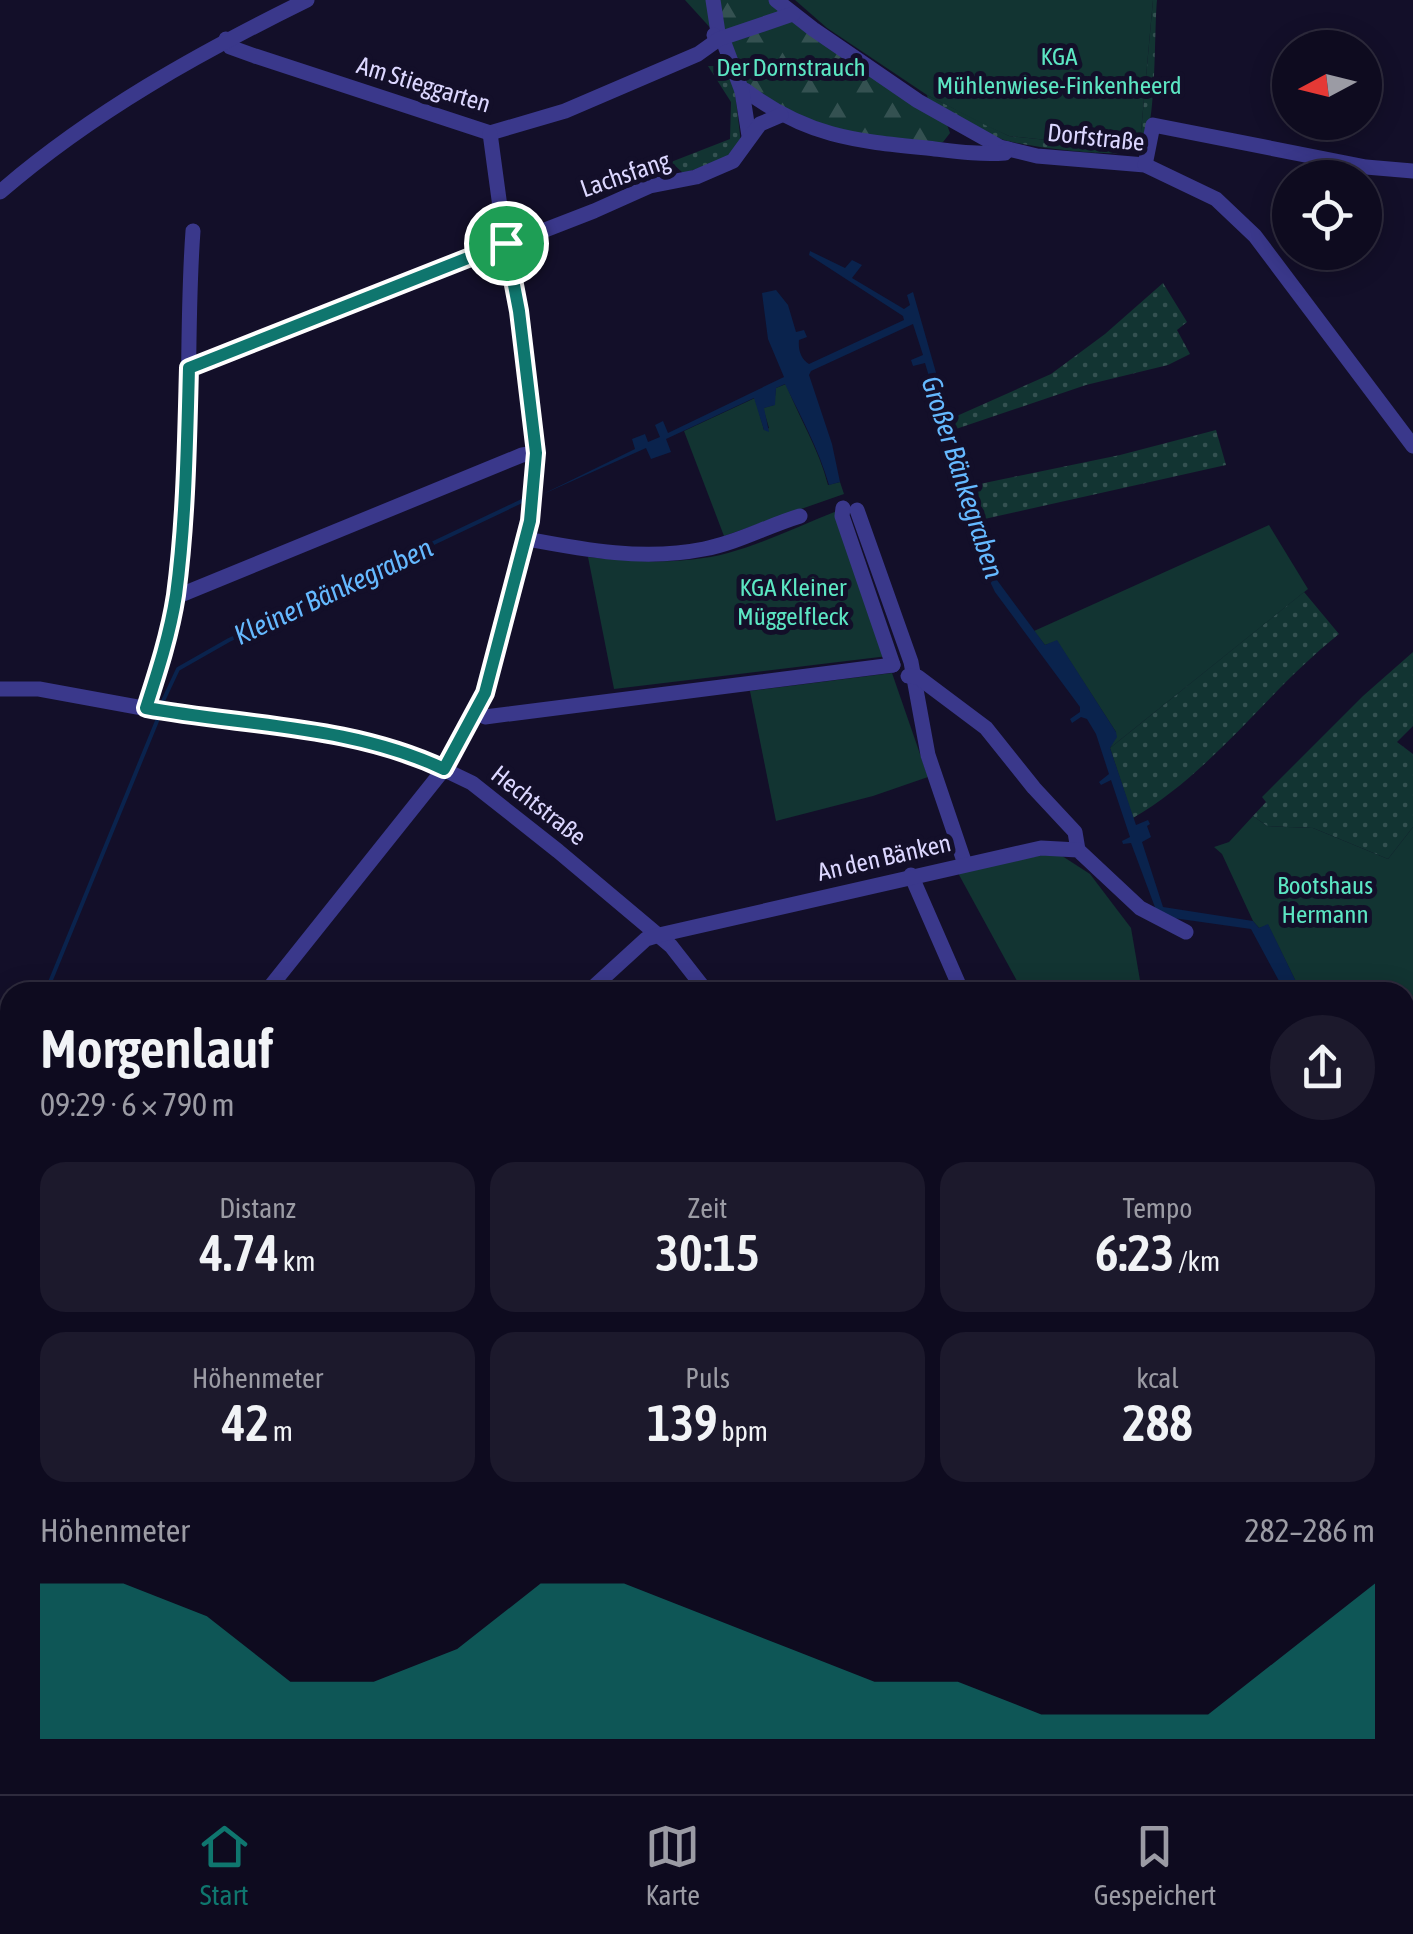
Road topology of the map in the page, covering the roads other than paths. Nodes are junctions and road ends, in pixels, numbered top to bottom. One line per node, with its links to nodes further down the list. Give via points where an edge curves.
1 (306, 0): 5 (street)
2 (713, 0): 6 (street)
3 (776, 0): 4 (street, Dorfstraße)
4 (793, 14): 6 (street, Am Stieggarten); 12 (street, Dorfstraße, via 918,101)
5 (226, 40): 10 (street, Am Stieggarten, via 230,47); 15 (street, via 152,81)
6 (710, 43): 7 (street, via 714,57); 7 (street, via 724,43); 10 (street, Am Stieggarten, via 565,110)
7 (733, 72): 8 (street)
8 (742, 91): 9 (street, Dorfstraße); 11 (street)
9 (781, 116): 11 (street, Lachsfang); 12 (street, Dorfstraße, via 840,138 988,154)
10 (490, 133): 17 (street)
11 (749, 136): 17 (street, Lachsfang, via 733,161)
12 (1008, 150): 13 (street, Dorfstraße)
13 (1145, 165): 14 (street, via 1153,125); 19 (street, Dorfstraße, via 1199,189 1255,236)
14 (1413, 171)
15 (0, 192)
16 (193, 231): 18 (street)
17 (506, 243): 18 (street, Lachsfang); 20 (street)
18 (189, 368): 23 (street)
19 (1413, 446)
20 (536, 453): 22 (street); 23 (street)
21 (800, 516): 22 (street, via 703,549 663,553 588,551)
22 (526, 539): 29 (street)
23 (176, 594): 28 (street)
24 (894, 665): 25 (street); 25 (street, via 842,516 850,509); 29 (street, via 485,717)
25 (914, 676): 27 (street); 30 (street)
26 (0, 688): 28 (street, Hechtstraße)
27 (946, 698): 30 (street); 32 (street, via 986,728 1075,832)
28 (146, 708): 31 (street, Hechtstraße, via 332,736)
29 (477, 712): 31 (street)
30 (921, 714): 33 (street)
31 (444, 769): 36 (street, Hechtstraße, via 504,808); 37 (street)
32 (1078, 850): 33 (street, An den Bänken, via 1042,848); 35 (street, via 1140,908)
33 (965, 864): 34 (street, An den Bänken)
34 (912, 875): 36 (street, An den Bänken); 40 (street)
35 (1186, 932)
36 (659, 935): 38 (street, An den Bänken); 39 (street, Hechtstraße)
37 (274, 982)
38 (599, 982)
39 (699, 982)
40 (958, 982)

